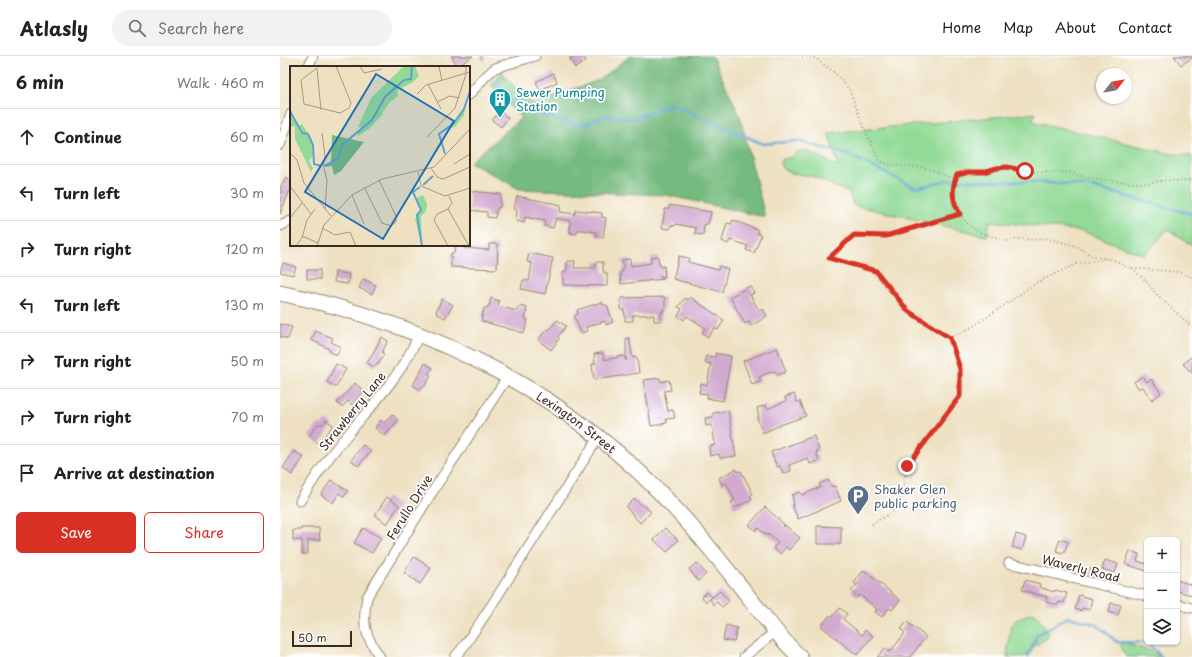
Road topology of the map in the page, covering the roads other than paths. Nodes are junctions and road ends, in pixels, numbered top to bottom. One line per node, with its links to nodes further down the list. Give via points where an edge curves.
1 (313, 56): 3 (street)
2 (535, 56): 4 (street, via 495,68)
3 (308, 66)
4 (470, 95)
5 (290, 117): 6 (street)
6 (280, 145)
7 (290, 221): 8 (street)
8 (280, 226)
9 (280, 293): 10 (main road, Lexington Street, via 339,306)
10 (420, 334): 11 (main road, Lexington Street); 13 (street, Strawberry Lane, via 389,385 335,450)
11 (508, 376): 12 (main road, Lexington Street); 19 (street, Ferullo Drive, via 367,597 364,613 365,630)
12 (598, 438): 18 (main road, Lexington Street, via 642,476 680,514); 20 (street, via 493,603)
13 (300, 501)
14 (1009, 563): 15 (street, Waverly Road)
15 (1144, 595)
16 (1180, 605): 17 (street)
17 (1192, 608)
18 (776, 630): 21 (street); 22 (main road, Lexington Street)
19 (380, 657)
20 (455, 657)
21 (744, 657)
22 (800, 657)

